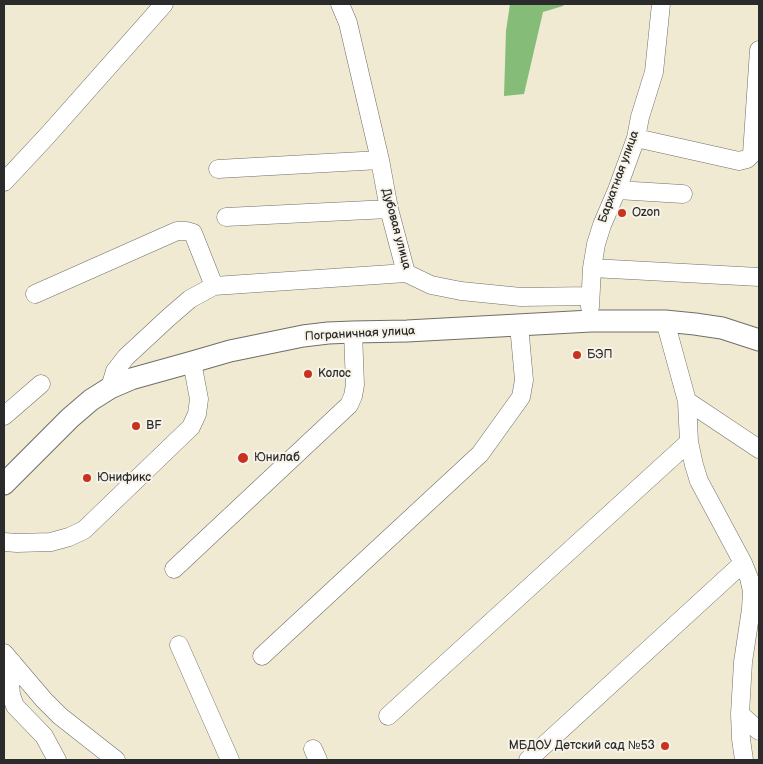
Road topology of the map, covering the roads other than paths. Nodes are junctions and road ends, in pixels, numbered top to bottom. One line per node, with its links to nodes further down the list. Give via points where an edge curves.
1 (164, 4): 8 (street)
2 (340, 4): 6 (street, Дубовая улица, via 348,23)
3 (661, 4): 5 (street, Бархатная улица, via 654,72)
4 (759, 50): 5 (street, via 752,154 747,159 739,161)
5 (636, 138): 9 (street, Бархатная улица)
6 (380, 160): 7 (street); 11 (street, Дубовая улица)
7 (218, 169)
8 (4, 182)
9 (617, 190): 10 (street); 13 (street, Бархатная улица, via 600,231)
10 (683, 194)
11 (389, 209): 12 (street); 14 (street, Дубовая улица)
12 (226, 217)
13 (592, 268): 15 (street); 18 (street, Бархатная улица)
14 (406, 273): 16 (street); 18 (street, Дубовая улица, via 431,285 461,291 521,297)
15 (759, 278)
16 (214, 286): 17 (street, via 192,233 177,231); 26 (street, via 190,299 126,357 115,371)
17 (35, 294)
18 (590, 296): 19 (street, Бархатная улица)
19 (591, 321): 20 (main road, Пограничная улица); 21 (main road, Пограничная улица)
20 (665, 322): 23 (main road, Пограничная улица, via 722,328); 27 (street)
21 (519, 325): 22 (main road, Пограничная улица); 37 (street, via 524,380 521,396 480,454)
22 (352, 332): 24 (main road, Пограничная улица, via 304,336); 34 (street, via 355,385 349,405)
23 (759, 340)
24 (192, 362): 26 (main road, Пограничная улица); 32 (street, via 199,399 191,427 84,530 51,542)
25 (41, 384): 28 (street)
26 (110, 388): 31 (main road, Пограничная улица, via 70,418)
27 (687, 401): 29 (street); 30 (street)
28 (4, 416)
29 (689, 442): 33 (street, via 699,480); 40 (street)
30 (759, 449)
31 (4, 484)
32 (4, 542)
33 (744, 563): 35 (street); 45 (street)
34 (174, 569)
35 (755, 610): 39 (street, via 743,662)
36 (179, 645): 44 (street)
37 (262, 656)
38 (8, 658): 42 (street, via 15,706 44,736); 43 (street, via 60,716)
39 (740, 714): 41 (street); 46 (street)
40 (388, 716)
41 (759, 731)
42 (57, 760)
43 (116, 760)
44 (230, 760)
45 (528, 760)
46 (744, 760)

